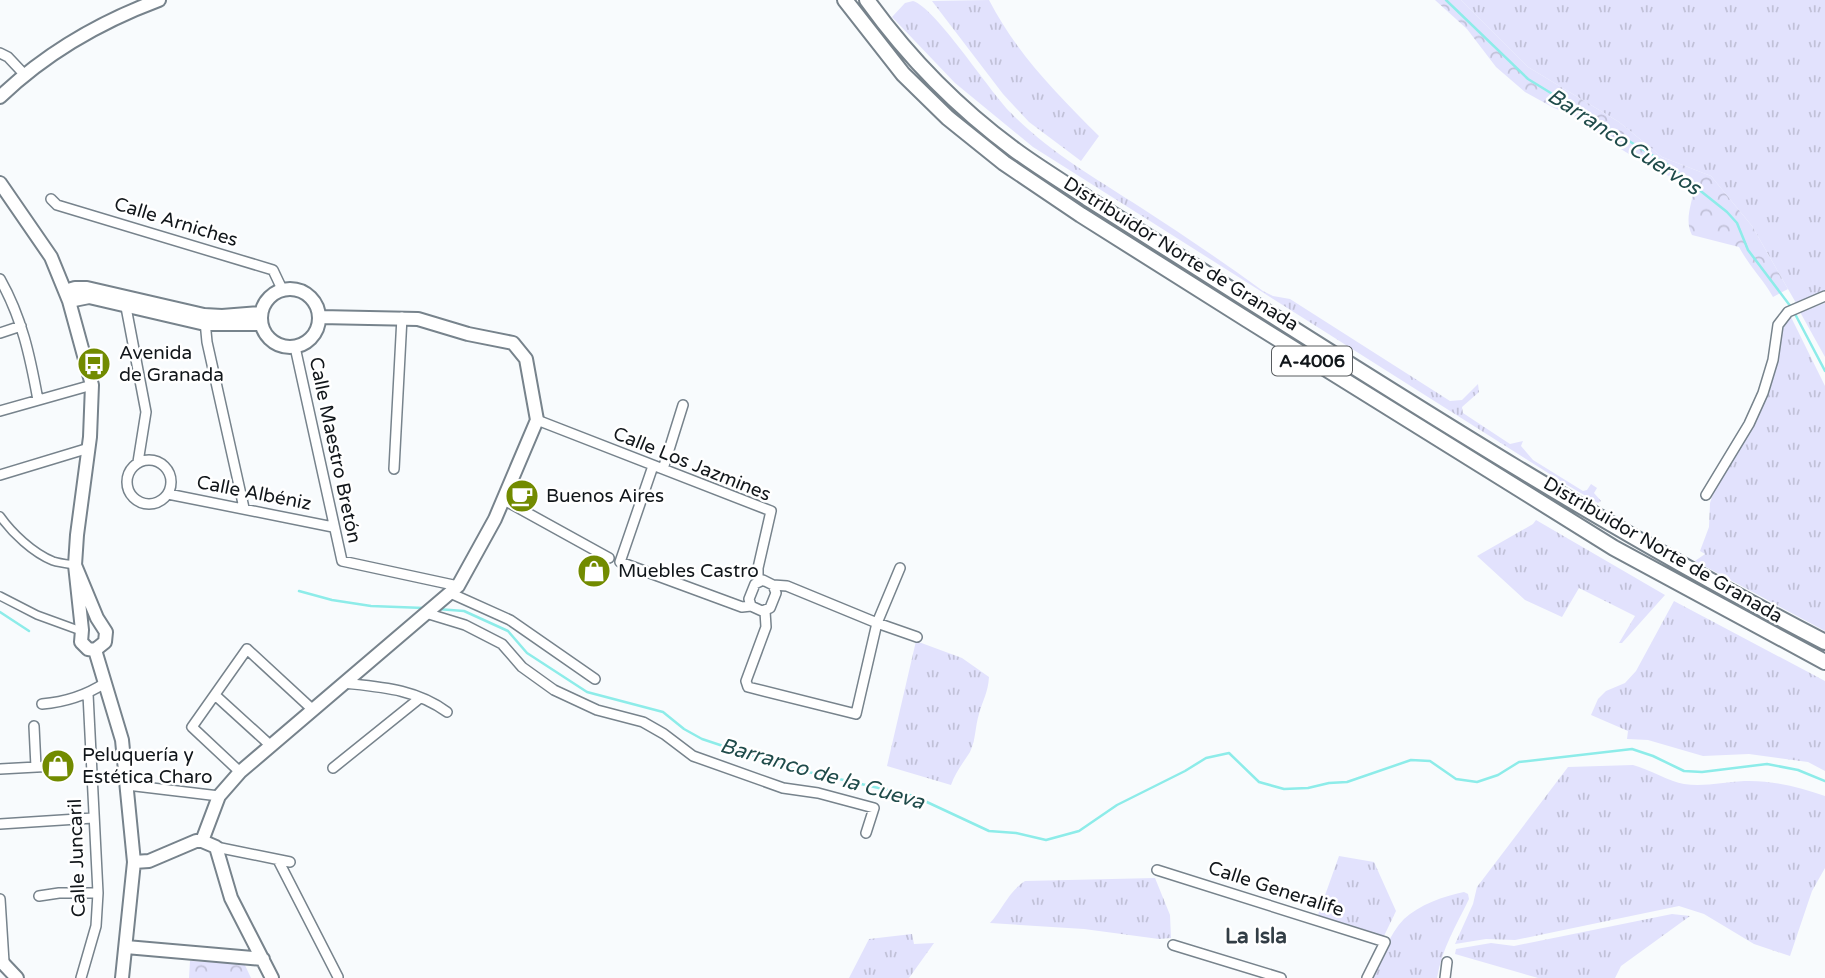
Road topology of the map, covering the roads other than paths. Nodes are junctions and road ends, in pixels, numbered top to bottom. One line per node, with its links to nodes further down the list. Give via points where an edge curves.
1 (159, 0): 5 (street, via 74,40)
2 (845, 0): 54 (main road, Distribuidor Norte de Granada / A-4006, via 903,74 1004,163 1614,548)
3 (867, 0): 52 (main road, Distribuidor Norte de Granada / A-4006, via 921,67 1015,150 1620,531)
4 (0, 53): 5 (street)
5 (23, 74): 6 (street)
6 (0, 97)
7 (0, 183): 11 (street, via 51,257)
8 (51, 199): 10 (street, Calle Arniches, via 57,205 274,270)
9 (0, 279): 18 (street)
10 (282, 289): 14 (street, via 303,291 318,307); 16 (street, via 265,302)
11 (67, 296): 13 (street); 21 (street)
12 (1825, 296): 33 (street, via 1793,310 1778,325 1763,393)
13 (126, 302): 17 (street); 27 (street, via 146,412)
14 (320, 317): 15 (street); 20 (street, via 315,334)
15 (402, 317): 25 (street, via 517,346 526,359); 29 (street)
16 (261, 318): 17 (street); 20 (street, via 264,332 276,344)
17 (205, 319): 35 (street)
18 (21, 326): 19 (street); 22 (street)
19 (0, 333)
20 (295, 347): 37 (street, Calle Maestro Bretón)
21 (92, 385): 22 (street); 26 (street)
22 (38, 400): 24 (street)
23 (683, 405): 30 (street)
24 (0, 411)
25 (537, 421): 28 (street, Calle Los Jazmines); 34 (street)
26 (89, 448): 31 (street); 39 (street)
27 (138, 462): 32 (street, via 153,459 166,466 172,480); 32 (street, via 127,480 131,494 150,504)
28 (653, 466): 30 (street, Calle Los Jazmines); 45 (street, via 620,562 741,607)
29 (394, 469)
30 (663, 469): 41 (street, Calle Los Jazmines, via 771,511)
31 (0, 475)
32 (168, 494): 35 (street, Calle Albéniz)
33 (1706, 495)
34 (504, 500): 38 (street); 43 (street)
35 (244, 508): 37 (street, Calle Albéniz)
36 (0, 516): 39 (street, via 17,536 52,561)
37 (333, 527): 43 (street, Calle Maestro Bretón, via 342,561)
38 (609, 558)
39 (75, 565): 49 (street); 50 (street)
40 (900, 568): 48 (street)
41 (758, 581): 42 (street); 45 (street, via 749,597)
42 (773, 585): 46 (street, via 776,596); 48 (street, via 787,586)
43 (454, 590): 47 (street); 55 (street, via 510,620)
44 (0, 596): 50 (street)
45 (751, 606): 46 (street)
46 (765, 611): 48 (street, via 766,627 746,681 748,687 856,714)
47 (429, 614): 57 (street); 75 (street, via 465,625 502,644 522,667 554,690 643,722 693,756 783,788 874,808)
48 (877, 623): 51 (street)
49 (101, 626): 50 (street, via 88,624); 53 (street, via 105,642)
50 (81, 630): 53 (street, via 83,646)
51 (917, 637)
52 (1825, 642)
53 (95, 650): 56 (street)
54 (1825, 662)
55 (596, 679)
56 (105, 683): 58 (street); 71 (street, via 122,740)
57 (344, 683): 60 (street, via 399,689); 62 (street)
58 (88, 694): 61 (street); 73 (street, Calle Juncaril)
59 (215, 695): 62 (street, via 247,649); 65 (street); 70 (street, via 192,727)
60 (420, 698): 63 (street); 68 (street)
61 (42, 704)
62 (312, 709): 65 (street)
63 (447, 712)
64 (34, 726): 67 (street)
65 (270, 745): 70 (street)
66 (55, 766): 67 (street)
67 (36, 767): 69 (street)
68 (333, 768)
69 (0, 769)
70 (240, 772): 72 (street)
71 (127, 785): 72 (street); 79 (street)
72 (219, 796): 76 (street)
73 (93, 818): 74 (street); 82 (street, Calle Juncaril)
74 (0, 824)
75 (866, 833)
76 (202, 841): 77 (street); 79 (street)
77 (216, 847): 78 (street); 87 (street, via 231,898)
78 (278, 860): 80 (street); 90 (street)
79 (134, 862): 86 (street)
80 (290, 862)
81 (1157, 870): 96 (street, Calle Generalife, via 1385,942)
82 (98, 893): 83 (street); 92 (street, Calle Juncaril, via 96,926)
83 (39, 897)
84 (0, 899): 88 (street)
85 (1173, 945): 95 (street)
86 (126, 947): 87 (street); 93 (street)
87 (262, 959): 94 (street)
88 (2, 961): 91 (street)
89 (1447, 962): 97 (street)
90 (338, 977)
91 (17, 978)
92 (81, 978)
93 (122, 978)
94 (272, 978)
95 (1281, 978)
96 (1367, 978)
97 (1445, 978)

